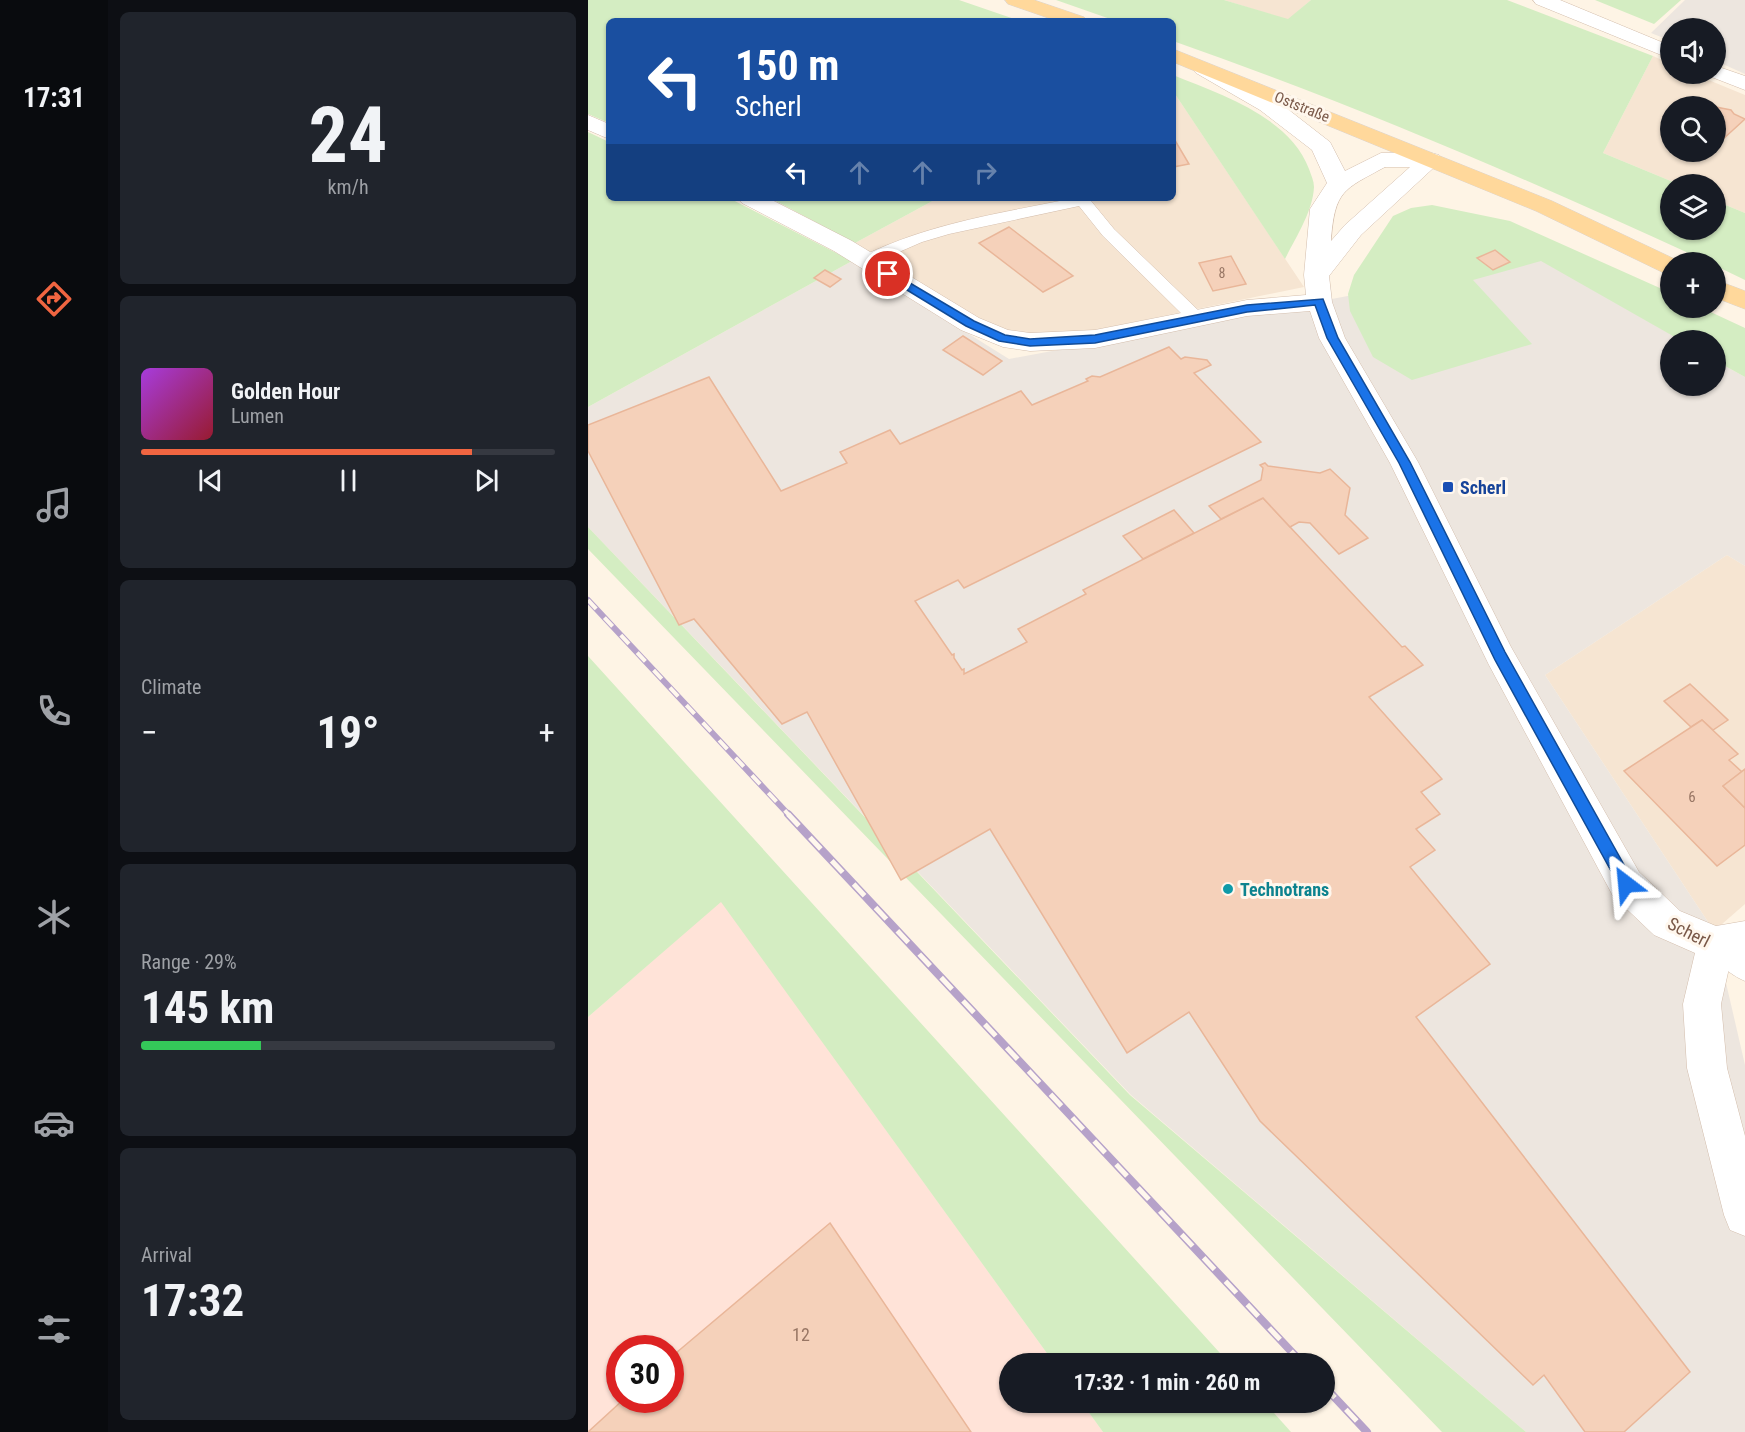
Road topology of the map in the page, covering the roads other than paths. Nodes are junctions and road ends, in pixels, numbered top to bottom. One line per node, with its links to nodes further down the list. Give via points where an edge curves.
1 (1016, 0): 3 (main road)
2 (1543, 0): 4 (street)
3 (1068, 18)
4 (1660, 48)
5 (1181, 58): 10 (main road, Oststraße); 11 (street, via 1268,105 1322,147)
6 (1726, 76): 7 (street)
7 (1745, 84)
8 (588, 122): 9 (street)
9 (606, 131)
10 (1431, 160): 11 (street, Scherl, via 1381,160); 16 (main road, Oststraße, via 1544,206); 17 (street, via 1353,230)
11 (1339, 183): 17 (street, Scherl, via 1322,209)
12 (756, 201): 15 (street)
13 (1076, 201): 15 (lane, via 933,235 891,248)
14 (1085, 201): 20 (lane, via 1103,228)
15 (867, 261): 20 (street, via 970,324 1003,338 1030,342 1095,339)
16 (1660, 261)
17 (1317, 288): 20 (street); 21 (street, Scherl, via 1332,338 1404,462 1500,656 1626,884 1667,923)
18 (1726, 292): 19 (main road)
19 (1745, 301)
20 (1196, 318)
21 (1730, 941): 22 (lane); 23 (street, Scherl, via 1702,1004 1707,1068)
22 (1745, 969)
23 (1745, 1215)

